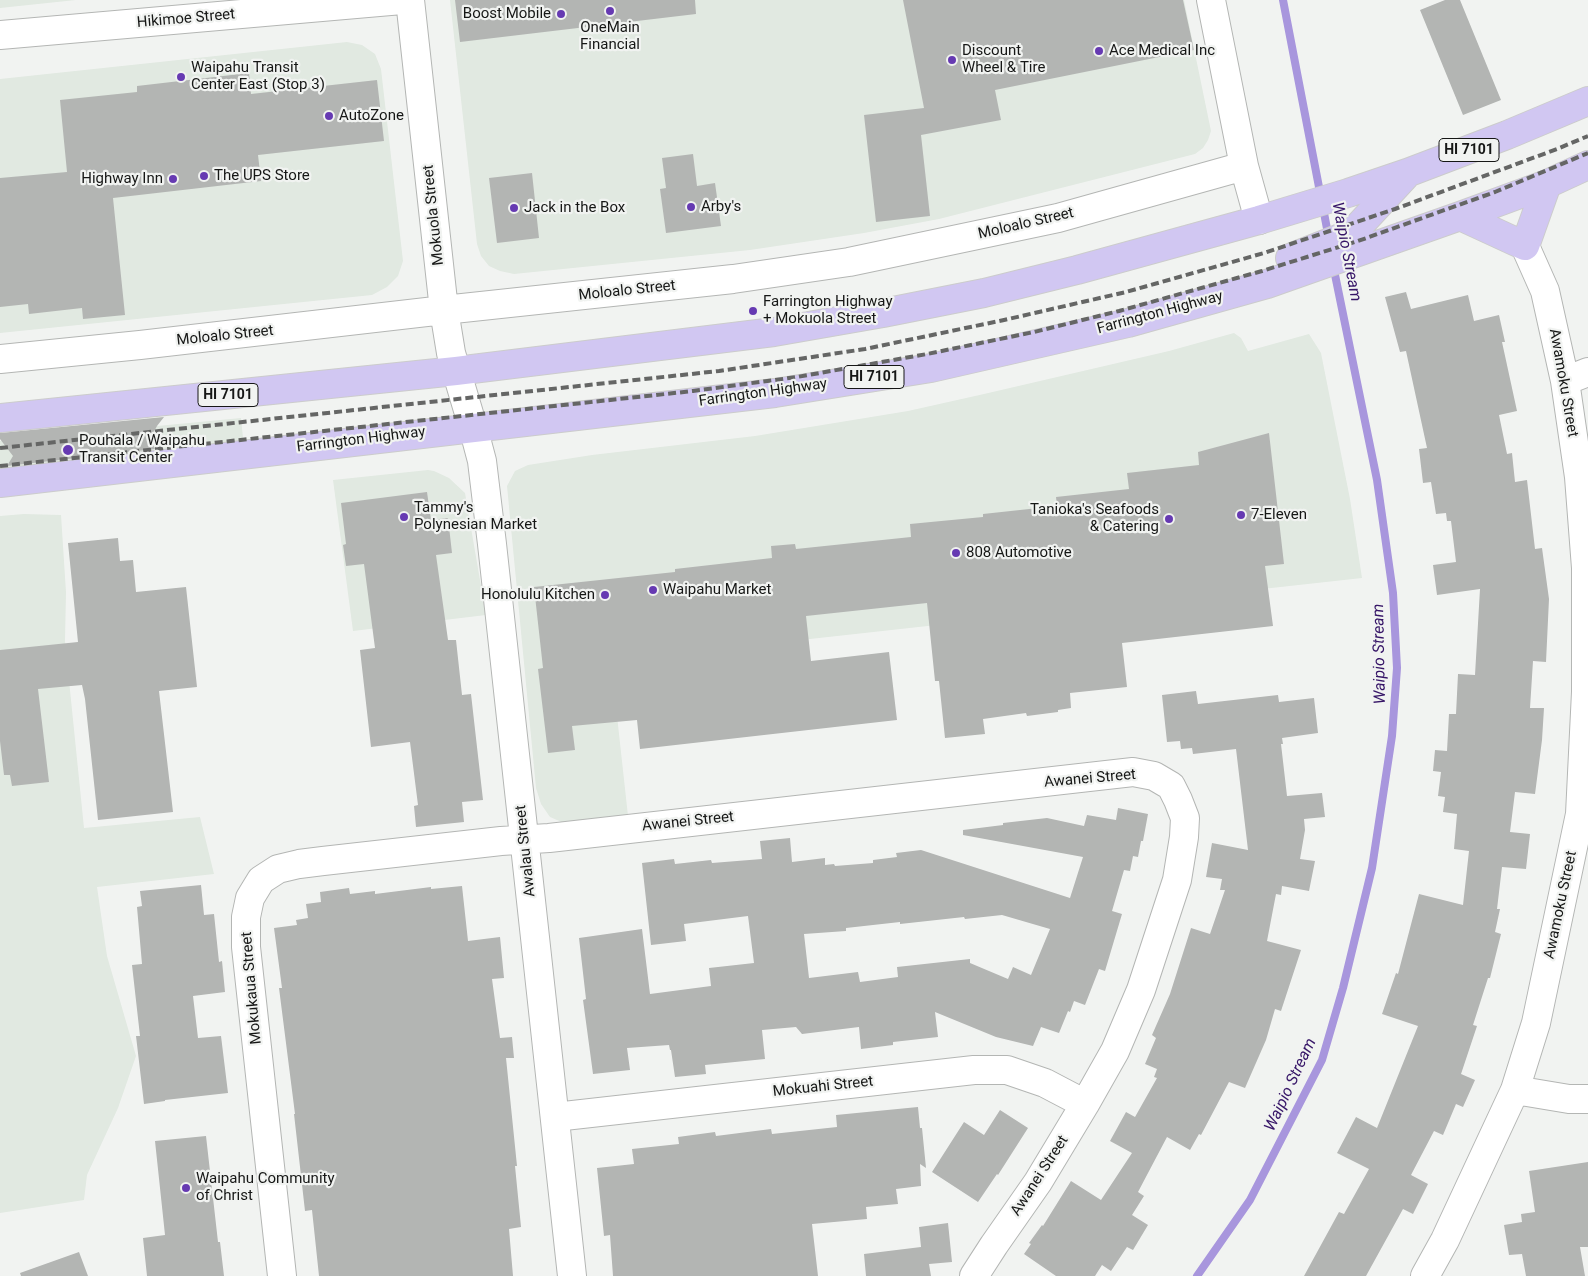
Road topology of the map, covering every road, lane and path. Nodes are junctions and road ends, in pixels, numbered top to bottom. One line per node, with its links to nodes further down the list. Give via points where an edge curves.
1 (402, 0): 4 (street, Hikimoe Street)
2 (410, 0): 14 (street, Mokuola Street)
3 (1211, 0): 7 (street)
4 (0, 35)
5 (1588, 101): 8 (main road, HI 7101)
6 (1588, 165): 9 (main road, Farrington Highway / HI 7101)
7 (1244, 166): 11 (street); 14 (street, Moloalo Street, via 1058,218 849,262 723,280)
8 (1407, 173): 11 (main road, HI 7101); 12 (main road)
9 (1546, 184): 10 (main road, Farrington Highway / HI 7101); 13 (main road)
10 (1460, 216): 12 (main road, Farrington Highway / HI 7101); 13 (main road)
11 (1260, 220): 16 (main road, HI 7101, via 1078,270 882,313 774,332)
12 (1358, 240): 19 (main road, Farrington Highway / HI 7101, via 1305,260 1266,284 1128,323 931,368 775,393)
13 (1525, 246): 17 (street, Awamoku Street)
14 (444, 310): 15 (street, Moloalo Street); 16 (street, Mokuola Street)
15 (0, 359)
16 (456, 371): 18 (main road, HI 7101); 19 (street, Mokuola Street)
17 (1577, 377): 21 (street, Awamoku Street, via 1579,477 1586,568)
18 (0, 418)
19 (473, 427): 20 (main road, Farrington Highway / HI 7101); 22 (street, Awalau Street, via 482,461)
20 (0, 483)
21 (1584, 814): 23 (street, Awamoku Street, via 1536,1023)
22 (524, 840): 25 (street, Awanei Street, via 1133,772 1154,776 1171,786 1185,818 1177,880 1141,990 1115,1051); 26 (street, Awalau Street); 27 (street, Mokukaua Street, via 299,864 278,869 261,880 250,898 246,947)
23 (1515, 1090): 24 (street, via 1569,1099); 30 (street, Awamoku Street)
24 (1588, 1098)
25 (1085, 1104): 26 (street, Mokuahi Street, via 1045,1083 1007,1070 974,1070); 29 (street, Awanei Street, via 1038,1182)
26 (555, 1117): 28 (street, Awalau Street)
27 (282, 1276)
28 (572, 1276)
29 (974, 1276)
30 (1425, 1276)

